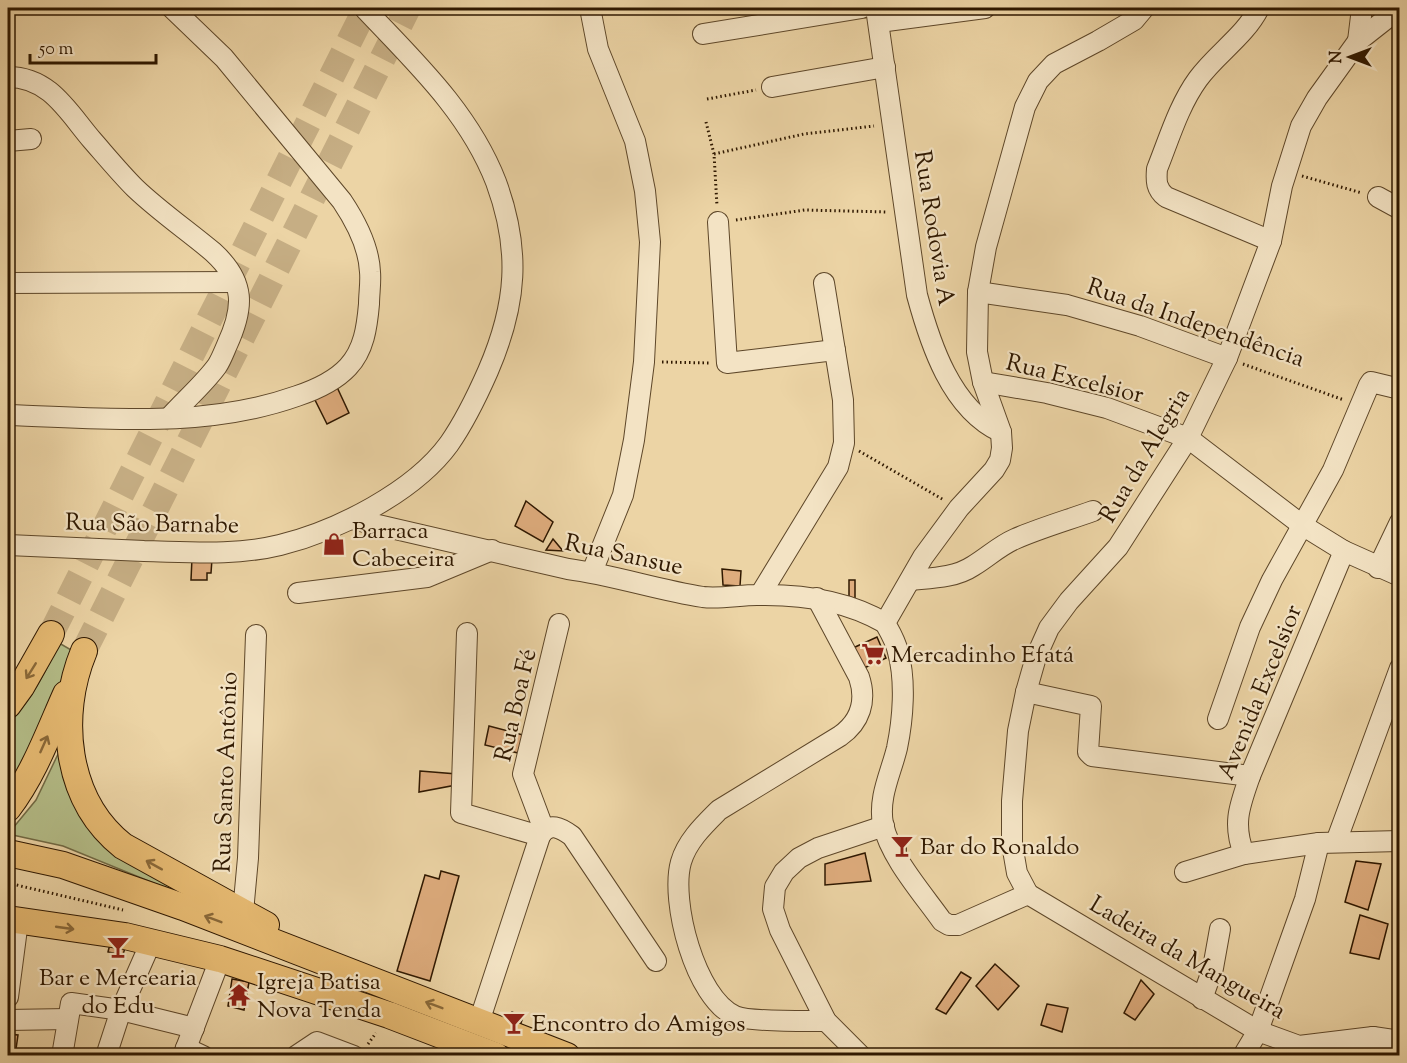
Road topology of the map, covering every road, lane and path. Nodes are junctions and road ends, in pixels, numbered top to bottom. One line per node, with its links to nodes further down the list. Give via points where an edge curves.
1 (172, 8): 40 (street, via 224,58 342,201 360,232 370,272 367,328 360,349 334,379 316,390 249,410)
2 (364, 8): 46 (street, Rua São Barnabe, via 438,86 476,139 503,206 513,255 513,277 512,300 495,356 448,445 412,481)
3 (590, 8): 34 (street, via 598,49 635,141 645,191 650,242)
4 (862, 8): 11 (street)
5 (985, 8): 10 (street)
6 (1144, 8): 31 (street, via 1134,20 1054,64 1038,81 1025,107 986,247)
7 (1259, 8): 27 (street, via 1198,79 1156,178 1166,197)
8 (1362, 8): 12 (street, Rua da Alegria)
9 (1400, 8): 12 (street, Rua da Alegria)
10 (877, 15): 13 (street, Rua Rodovia A)
11 (703, 34)
12 (1358, 41): 22 (street, Rua da Alegria, via 1301,126)
13 (885, 67): 15 (street); 18 (street, Rua Rodovia A)
14 (8, 78): 28 (street, via 38,83 58,98 136,189 225,262)
15 (772, 87): 16 (path)
16 (707, 99)
17 (706, 122): 21 (path)
18 (892, 124): 21 (path, via 804,134); 25 (street, Rua Rodovia A)
19 (31, 139): 20 (street)
20 (8, 141)
21 (714, 154): 26 (path)
22 (1286, 172): 23 (path); 27 (street, Rua da Alegria)
23 (1378, 197): 24 (street)
24 (1400, 208)
25 (905, 212): 26 (path, via 805,210); 41 (street, Rua Rodovia A, via 917,295 937,356 963,400)
26 (718, 222): 35 (street)
27 (1271, 242): 33 (street, Rua da Alegria)
28 (235, 282): 29 (street); 40 (street, via 237,322 217,366)
29 (8, 283)
30 (825, 283): 32 (street)
31 (978, 292): 33 (street, Rua da Independência, via 1067,306 1140,326); 36 (street, via 977,352)
32 (835, 350): 35 (street); 43 (street, via 843,400)
33 (1227, 358): 38 (path, Rua da Independência); 42 (street, Rua da Alegria)
34 (644, 362): 35 (path); 53 (street, via 623,495)
35 (727, 363)
36 (983, 382): 41 (street); 42 (street, Rua Excelsior, via 1107,408)
37 (1400, 389): 38 (street, via 1371,382)
38 (1360, 405): 48 (street, via 1333,471)
39 (8, 415): 40 (street)
40 (169, 418)
41 (1001, 432): 44 (street, via 1000,460)
42 (1188, 438): 48 (street, Rua Excelsior); 67 (street, Rua da Alegria, via 1118,547 1049,628)
43 (844, 442): 44 (path); 57 (street, via 838,467)
44 (959, 508): 55 (street)
45 (1093, 511): 55 (street, via 1016,538 962,572)
46 (352, 519): 49 (street, Rua São Barnabe, via 283,544 231,553); 50 (street, Rua Sansue)
47 (1400, 522): 52 (street)
48 (1302, 525): 51 (street, Rua Excelsior); 69 (street, via 1250,627)
49 (8, 545)
50 (492, 550): 53 (street, Rua Sansue); 56 (street, via 427,578)
51 (1344, 551): 52 (street, Rua Excelsior); 70 (street, Avenida Excelsior)
52 (1378, 568): 54 (street, Rua Excelsior)
53 (592, 572): 57 (street, Rua Sansue, via 706,597)
54 (1400, 576)
55 (911, 580): 59 (street)
56 (298, 592)
57 (760, 595): 58 (street, Rua Sansue)
58 (817, 598): 59 (street, Rua Sansue, via 864,611); 94 (street, via 863,689 858,717 840,736 719,810 707,822 682,859 680,906 686,941 696,965 723,1008 742,1017)
59 (885, 623): 72 (street, via 898,652 902,682 897,748 883,797)
60 (559, 624): 73 (street, Rua Boa Fé, via 523,774)
61 (467, 633): 73 (street, via 461,813)
62 (51, 634): 68 (main road, one-way to 68)
63 (256, 635): 80 (street, Rua Santo Antônio)
64 (84, 651): 66 (main road)
65 (1400, 668): 75 (street)
66 (74, 674): 71 (main road, one-way to 66, via 34,765); 80 (main road, one-way to 66, via 123,846 93,817 76,778 72,757)
67 (1026, 692): 70 (street, via 1091,706 1088,752 1092,756); 79 (street, Rua da Alegria, via 1018,731 1012,844 1017,873)
68 (8, 705)
69 (1218, 719)
70 (1250, 776): 77 (street, Avenida Excelsior, via 1238,813 1237,831)
71 (12, 802)
72 (884, 826): 79 (street, via 900,861 942,921 949,925 958,925); 94 (street, via 799,858 775,887 773,909 780,930)
73 (542, 833): 86 (street, via 552,826 572,836); 95 (street)
74 (1400, 842): 75 (street)
75 (1327, 843): 77 (street); 97 (street)
76 (8, 853): 87 (main road, one-way to 76, via 74,868)
77 (1244, 854): 78 (street)
78 (1185, 872)
79 (1028, 894): 89 (street, Ladeira da Mangueira)
80 (243, 912): 87 (main road)
81 (13, 920): 83 (main road, one-way to 83); 84 (street)
82 (1220, 929): 89 (street)
83 (152, 942): 85 (main road); 90 (street)
84 (11, 950): 88 (street)
85 (220, 959): 92 (main road); 96 (street)
86 (656, 961)
87 (352, 974): 95 (main road, one-way to 87)
88 (8, 997)
89 (1202, 999): 97 (street, Ladeira da Mangueira)
90 (121, 1010): 91 (street); 96 (street); 104 (street)
91 (69, 1011): 93 (street); 103 (street)
92 (389, 1016): 101 (path); 106 (main road)
93 (8, 1020)
94 (826, 1021): 108 (street)
95 (479, 1022): 107 (main road)
96 (194, 1028): 102 (street)
97 (1258, 1030): 100 (street, Ladeira da Mangueira); 109 (street)
98 (1400, 1041): 99 (street, Ladeira da Mangueira)
99 (1370, 1046): 100 (street, Ladeira da Mangueira)
100 (1298, 1051)
101 (360, 1052): 105 (street, via 316,1042)
102 (191, 1053)
103 (62, 1056)
104 (106, 1056)
105 (296, 1056)
106 (496, 1056)
107 (567, 1056)
108 (861, 1056)
109 (1243, 1056)

